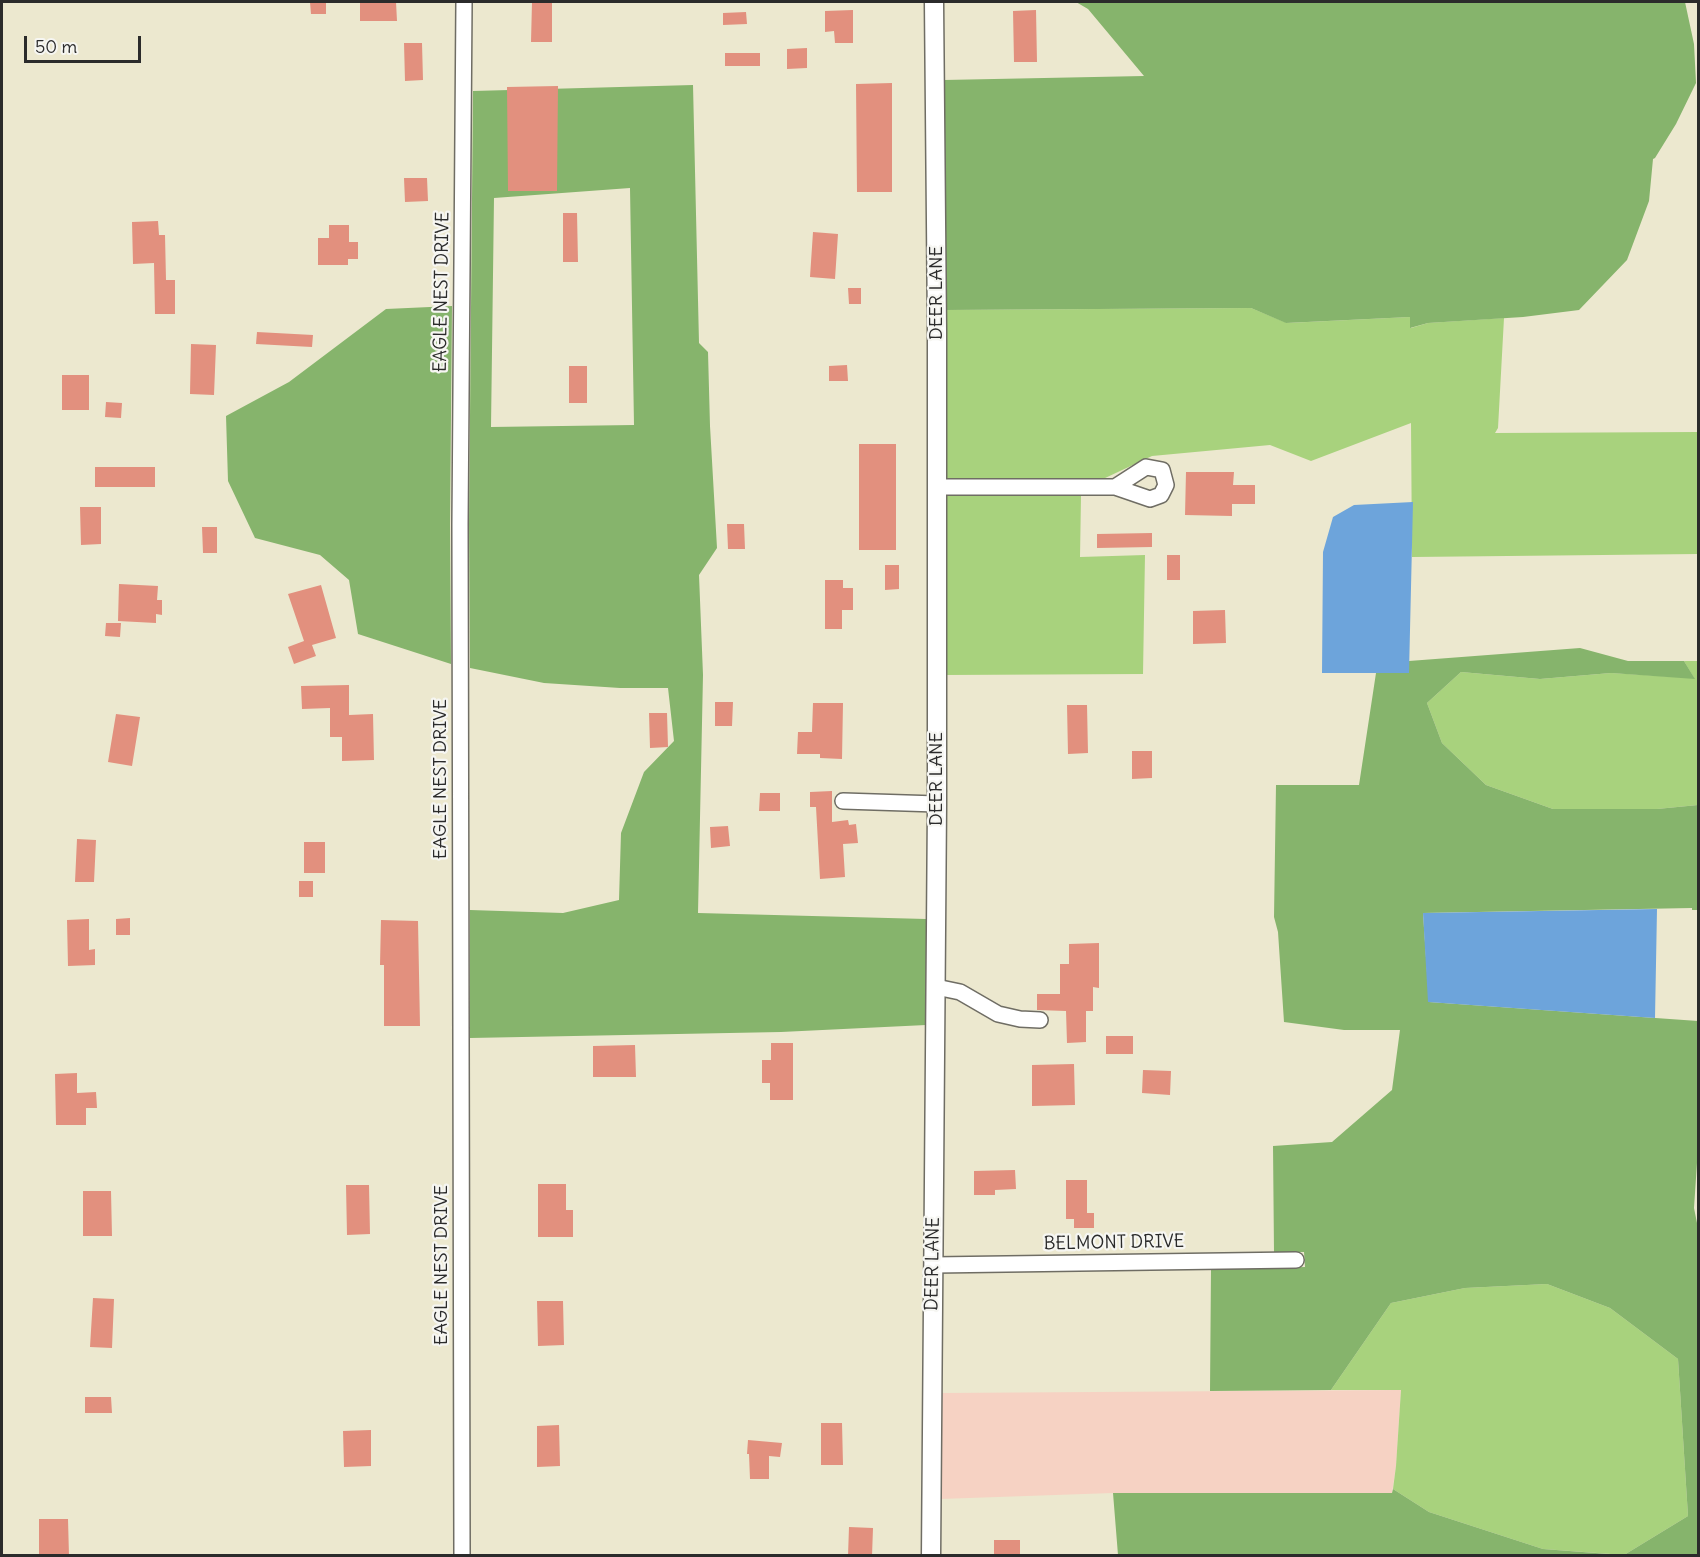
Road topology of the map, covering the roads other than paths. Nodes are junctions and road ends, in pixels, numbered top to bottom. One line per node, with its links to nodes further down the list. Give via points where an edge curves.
1 (464, 2): 11 (street, EAGLE NEST DRIVE, via 460,512)
2 (934, 2): 3 (street, DEER LANE)
3 (936, 488): 4 (street); 6 (street, DEER LANE)
4 (1115, 488)
5 (843, 801): 6 (street)
6 (937, 804): 7 (street, DEER LANE)
7 (936, 987): 8 (street, via 960,992 998,1014); 10 (street, DEER LANE)
8 (1040, 1020)
9 (1296, 1260): 10 (street, BELMONT DRIVE)
10 (934, 1265): 12 (street, DEER LANE)
11 (462, 1556)
12 (930, 1556)

